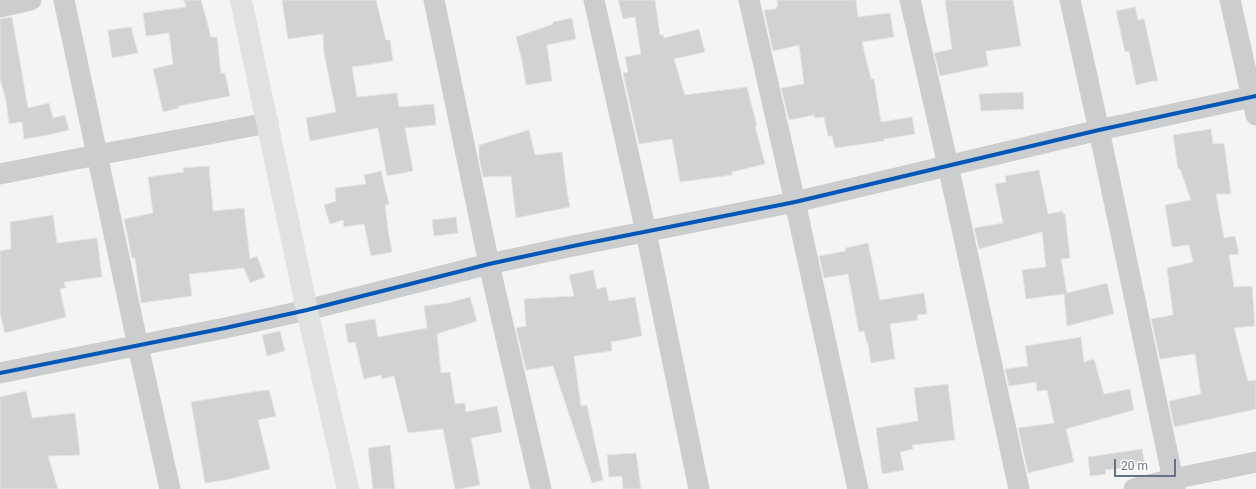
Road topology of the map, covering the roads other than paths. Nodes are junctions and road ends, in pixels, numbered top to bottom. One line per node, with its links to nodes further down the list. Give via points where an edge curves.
1 (31, 0): 10 (street)
2 (64, 0): 14 (street)
3 (241, 0): 12 (main road)
4 (434, 0): 19 (street)
5 (594, 0): 18 (street)
6 (749, 0): 17 (street)
7 (910, 0): 15 (street)
8 (1070, 0): 13 (street)
9 (1230, 0): 11 (street)
10 (0, 7)
11 (1255, 102): 13 (street)
12 (268, 123): 14 (street); 20 (main road)
13 (1099, 130): 15 (street); 24 (street)
14 (97, 155): 16 (street); 21 (street)
15 (948, 165): 17 (street); 30 (street)
16 (0, 174)
17 (795, 202): 18 (street); 29 (street)
18 (646, 232): 19 (street); 28 (street)
19 (489, 264): 20 (street); 27 (street)
20 (307, 310): 21 (street); 26 (main road)
21 (138, 346): 22 (street); 25 (street)
22 (0, 373)
23 (1256, 462): 24 (street)
24 (1174, 484): 31 (street)
25 (170, 489)
26 (348, 489)
27 (541, 489)
28 (699, 489)
29 (858, 489)
30 (1019, 489)
31 (1134, 489)

